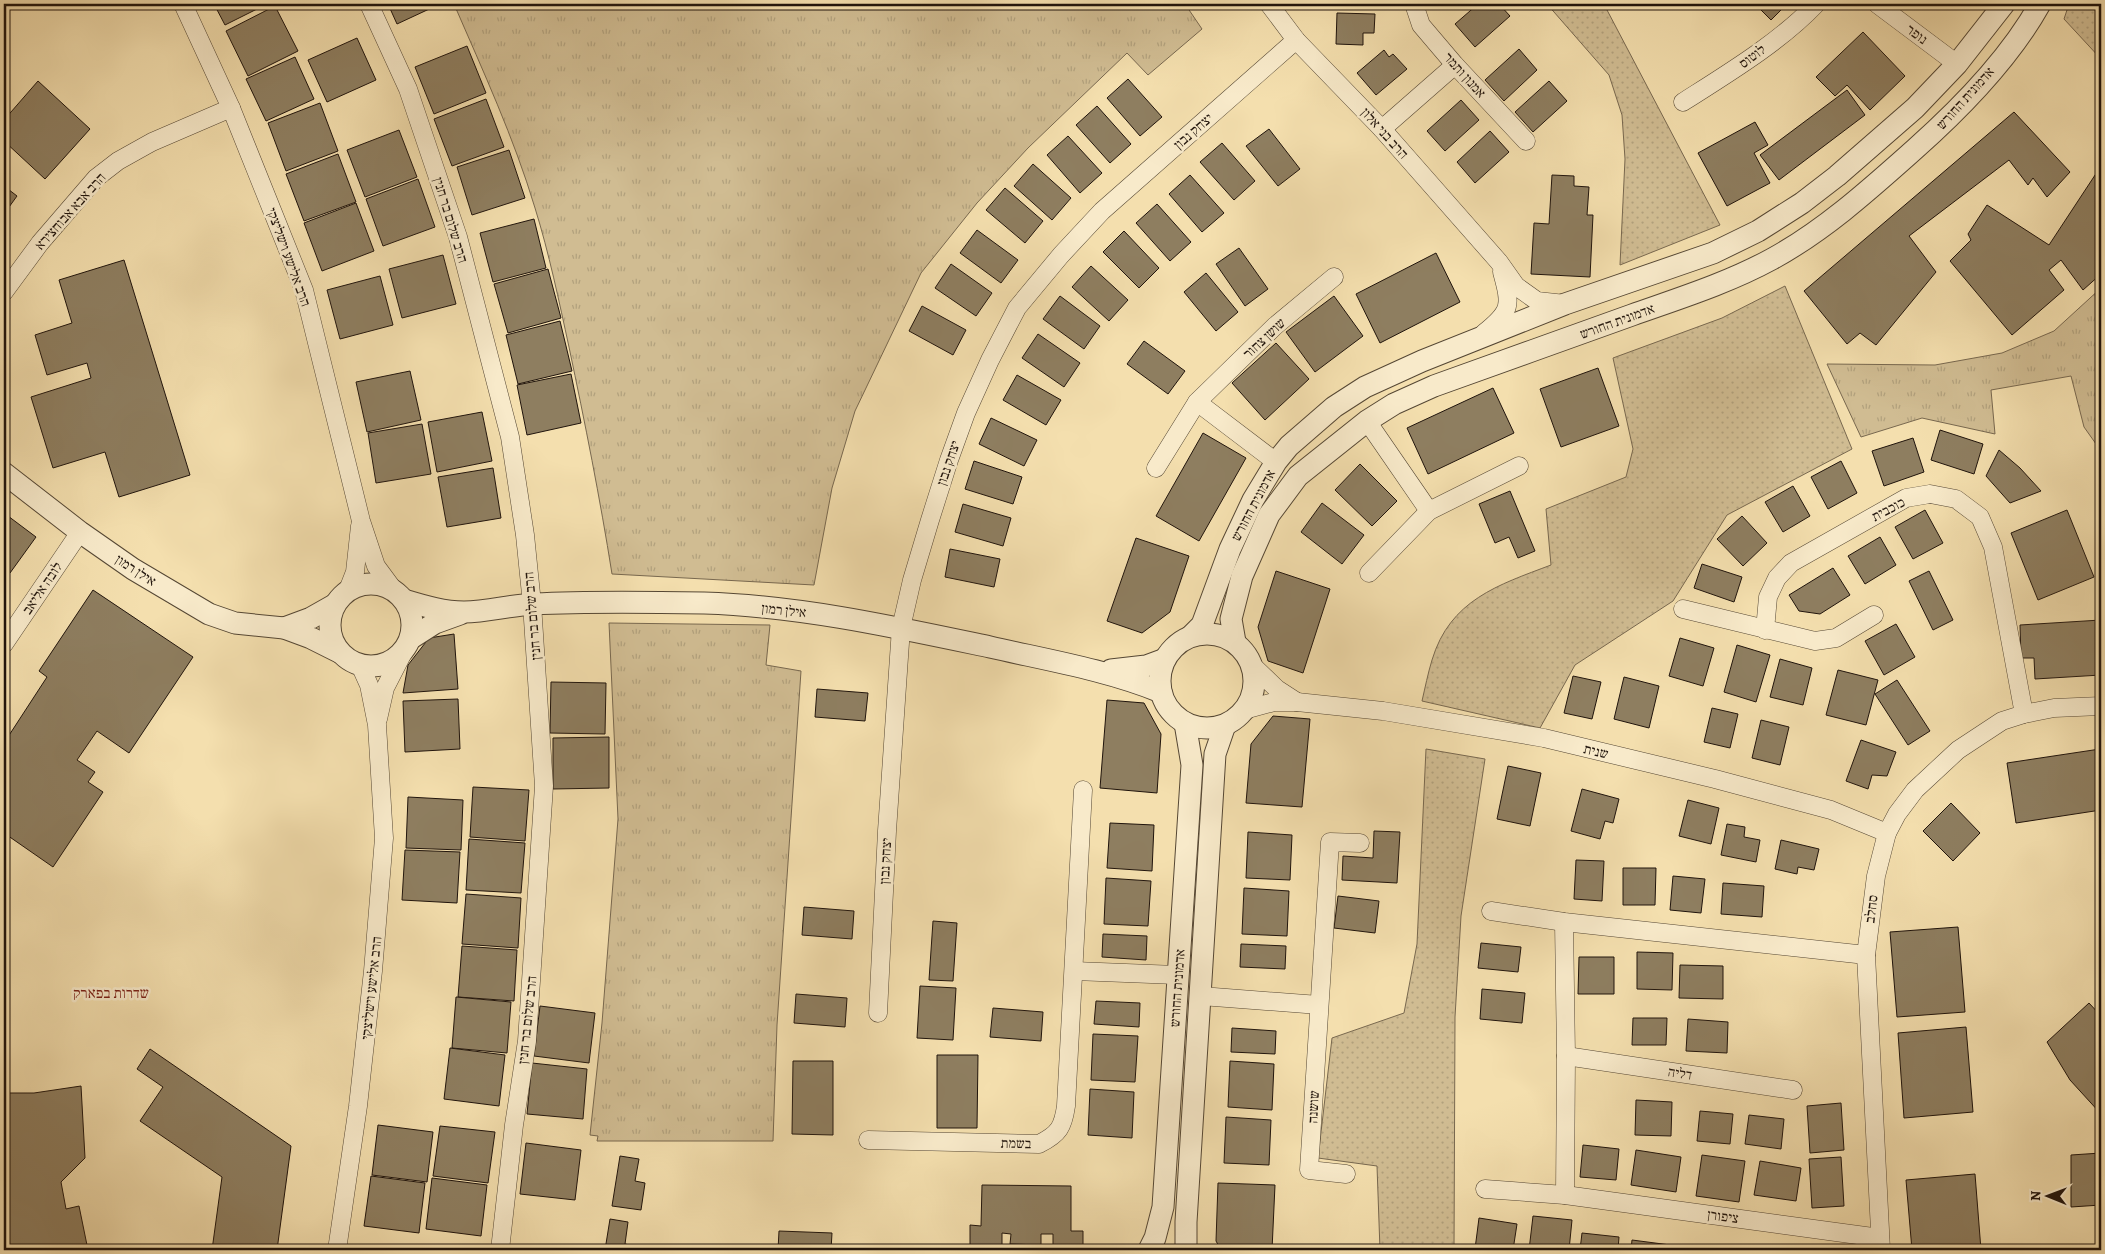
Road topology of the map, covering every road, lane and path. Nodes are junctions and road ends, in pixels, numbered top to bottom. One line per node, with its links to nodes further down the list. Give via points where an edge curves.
1 (183, 4): 13 (street, הרב אלישע וישליצקי)
2 (369, 4): 33 (street, הרב שלום בר חנין, via 408,89 458,237 510,437)
3 (1270, 4): 9 (street, הרב בני אלון)
4 (1414, 4): 11 (street, אמנון ותמר, via 1421,25)
5 (1816, 4): 12 (street, לוטוס, via 1804,17 1732,71)
6 (1877, 4): 10 (street, נופר)
7 (2004, 4): 10 (street, אדמונית החורש)
8 (2040, 4): 22 (street, אדמונית החורש, via 2030,22 1981,84 1936,130 1857,200 1773,259 1725,282 1434,386 1394,404)
9 (1296, 40): 14 (street, הרב בני אלון); 38 (street, יצחק נבון, via 1102,211 1017,308 966,413 912,580)
10 (1957, 64): 19 (street, אדמונית החורש, via 1915,108 1838,176 1758,231 1713,253)
11 (1455, 65): 14 (street); 15 (street, אמנון ותמר)
12 (1683, 102)
13 (231, 108): 18 (street, הרב אבא אבוחצירא, via 152,142 96,178 40,243); 28 (street, הרב אלישע וישליצקי, via 304,290)
14 (1382, 128): 16 (street, הרב בני אלון)
15 (1526, 141)
16 (1499, 262): 19 (street, הרב בני אלון, via 1516,286 1537,300); 20 (street, הרב בני אלון, via 1509,298 1506,311)
17 (1334, 277): 21 (street, שושן צחור, via 1275,326)
18 (4, 292)
19 (1565, 304): 20 (street, אדמונית החורש)
20 (1474, 342): 23 (street, אדמונית החורש, via 1365,387 1334,407 1289,446)
21 (1197, 402): 23 (street); 25 (street, שושן צחור)
22 (1367, 421): 27 (street); 41 (street, אדמונית החורש, via 1298,476 1269,515 1242,576 1231,619)
23 (1276, 462): 40 (street, אדמונית החורש, via 1253,500 1230,549 1202,625)
24 (1519, 466): 27 (street)
25 (1156, 468)
26 (4, 474): 29 (street, אילן רמון)
27 (1429, 511): 30 (street)
28 (361, 521): 31 (street, הרב אלישע וישליצקי, via 376,566); 32 (street, הרב אלישע וישליצקי, via 355,572)
29 (80, 532): 37 (street, אילן רמון, via 133,569 209,614 235,623); 42 (street, לובה אליאב)
30 (1370, 573)
31 (398, 594): 32 (street, via 382,585 370,583 359,585); 35 (street, אילן רמון, via 433,609); 43 (street, via 411,612 413,626)
32 (341, 598): 37 (street, אילן רמון, via 311,618); 44 (street, via 330,617 333,641)
33 (532, 604): 35 (street, אילן רמון); 38 (street, אילן רמון, via 705,603 793,610); 76 (street, הרב שלום בר חנין, via 544,786 527,1041)
34 (1683, 610): 39 (street)
35 (464, 612): 43 (street, אילן רמון, via 435,623)
36 (1874, 616): 39 (street, via 1836,638 1815,641)
37 (284, 628): 44 (street, אילן רמון)
38 (901, 628): 48 (street, אילן רמון); 67 (street, יצחק נבון)
39 (1765, 630): 53 (street, כוכבית, via 1768,597 1777,578 1792,563 1906,498 1930,494 1956,499 1980,517 1993,547)
40 (1191, 636): 41 (street, via 1214,634); 45 (street, via 1176,645)
41 (1235, 642): 47 (street)
42 (4, 644)
43 (407, 645): 46 (street, via 395,659 384,665); 55 (street, הרב אלישע וישליצקי, via 385,688)
44 (340, 652): 46 (street)
45 (1165, 658): 48 (street, אילן רמון, via 1146,666); 49 (street, via 1160,675)
46 (360, 665): 55 (street, הרב אלישע וישליצקי, via 369,685)
47 (1252, 665): 50 (street, שנית, via 1276,689); 52 (street, via 1254,690)
48 (1098, 671): 49 (street, אילן רמון)
49 (1161, 692): 54 (street, via 1168,707)
50 (1298, 702): 52 (street, שנית, via 1274,702); 58 (street, שנית, via 1383,711 1544,738 1831,810)
51 (2101, 706): 53 (street, סחלב, via 2054,708)
52 (1244, 710): 56 (street)
53 (2024, 714): 58 (street, סחלב, via 2002,721 1958,750 1914,790)
54 (1185, 723): 56 (street, via 1204,728); 64 (street, אדמונית החורש, via 1192,765)
55 (377, 725): 75 (street, הרב אלישע וישליצקי, via 384,838 371,990)
56 (1225, 725): 65 (street, אדמונית החורש, via 1215,754)
57 (1083, 790): 63 (street, בשמת)
58 (1887, 833): 62 (street, סחלב, via 1876,876)
59 (1360, 843): 66 (street, שושנה, via 1330,842)
60 (1491, 911): 61 (street)
61 (1564, 922): 62 (street); 68 (street)
62 (1866, 955): 74 (street, סחלב)
63 (1074, 971): 64 (street); 70 (street, בשמת, via 1066,1106 1063,1124 1052,1138 1039,1144)
64 (1177, 975): 77 (street, אדמונית החורש, via 1163,1207)
65 (1202, 996): 66 (street); 78 (street, אדמונית החורש)
66 (1319, 1006): 71 (street, שושנה, via 1309,1170)
67 (878, 1014)
68 (1566, 1056): 69 (street, דליה); 73 (street)
69 (1794, 1090)
70 (868, 1140)
71 (1346, 1174)
72 (1485, 1189): 73 (street, ציפורן)
73 (1565, 1195): 74 (street, ציפורן)
74 (1880, 1244)
75 (338, 1250)
76 (500, 1250)
77 (1149, 1250)
78 (1186, 1250)

